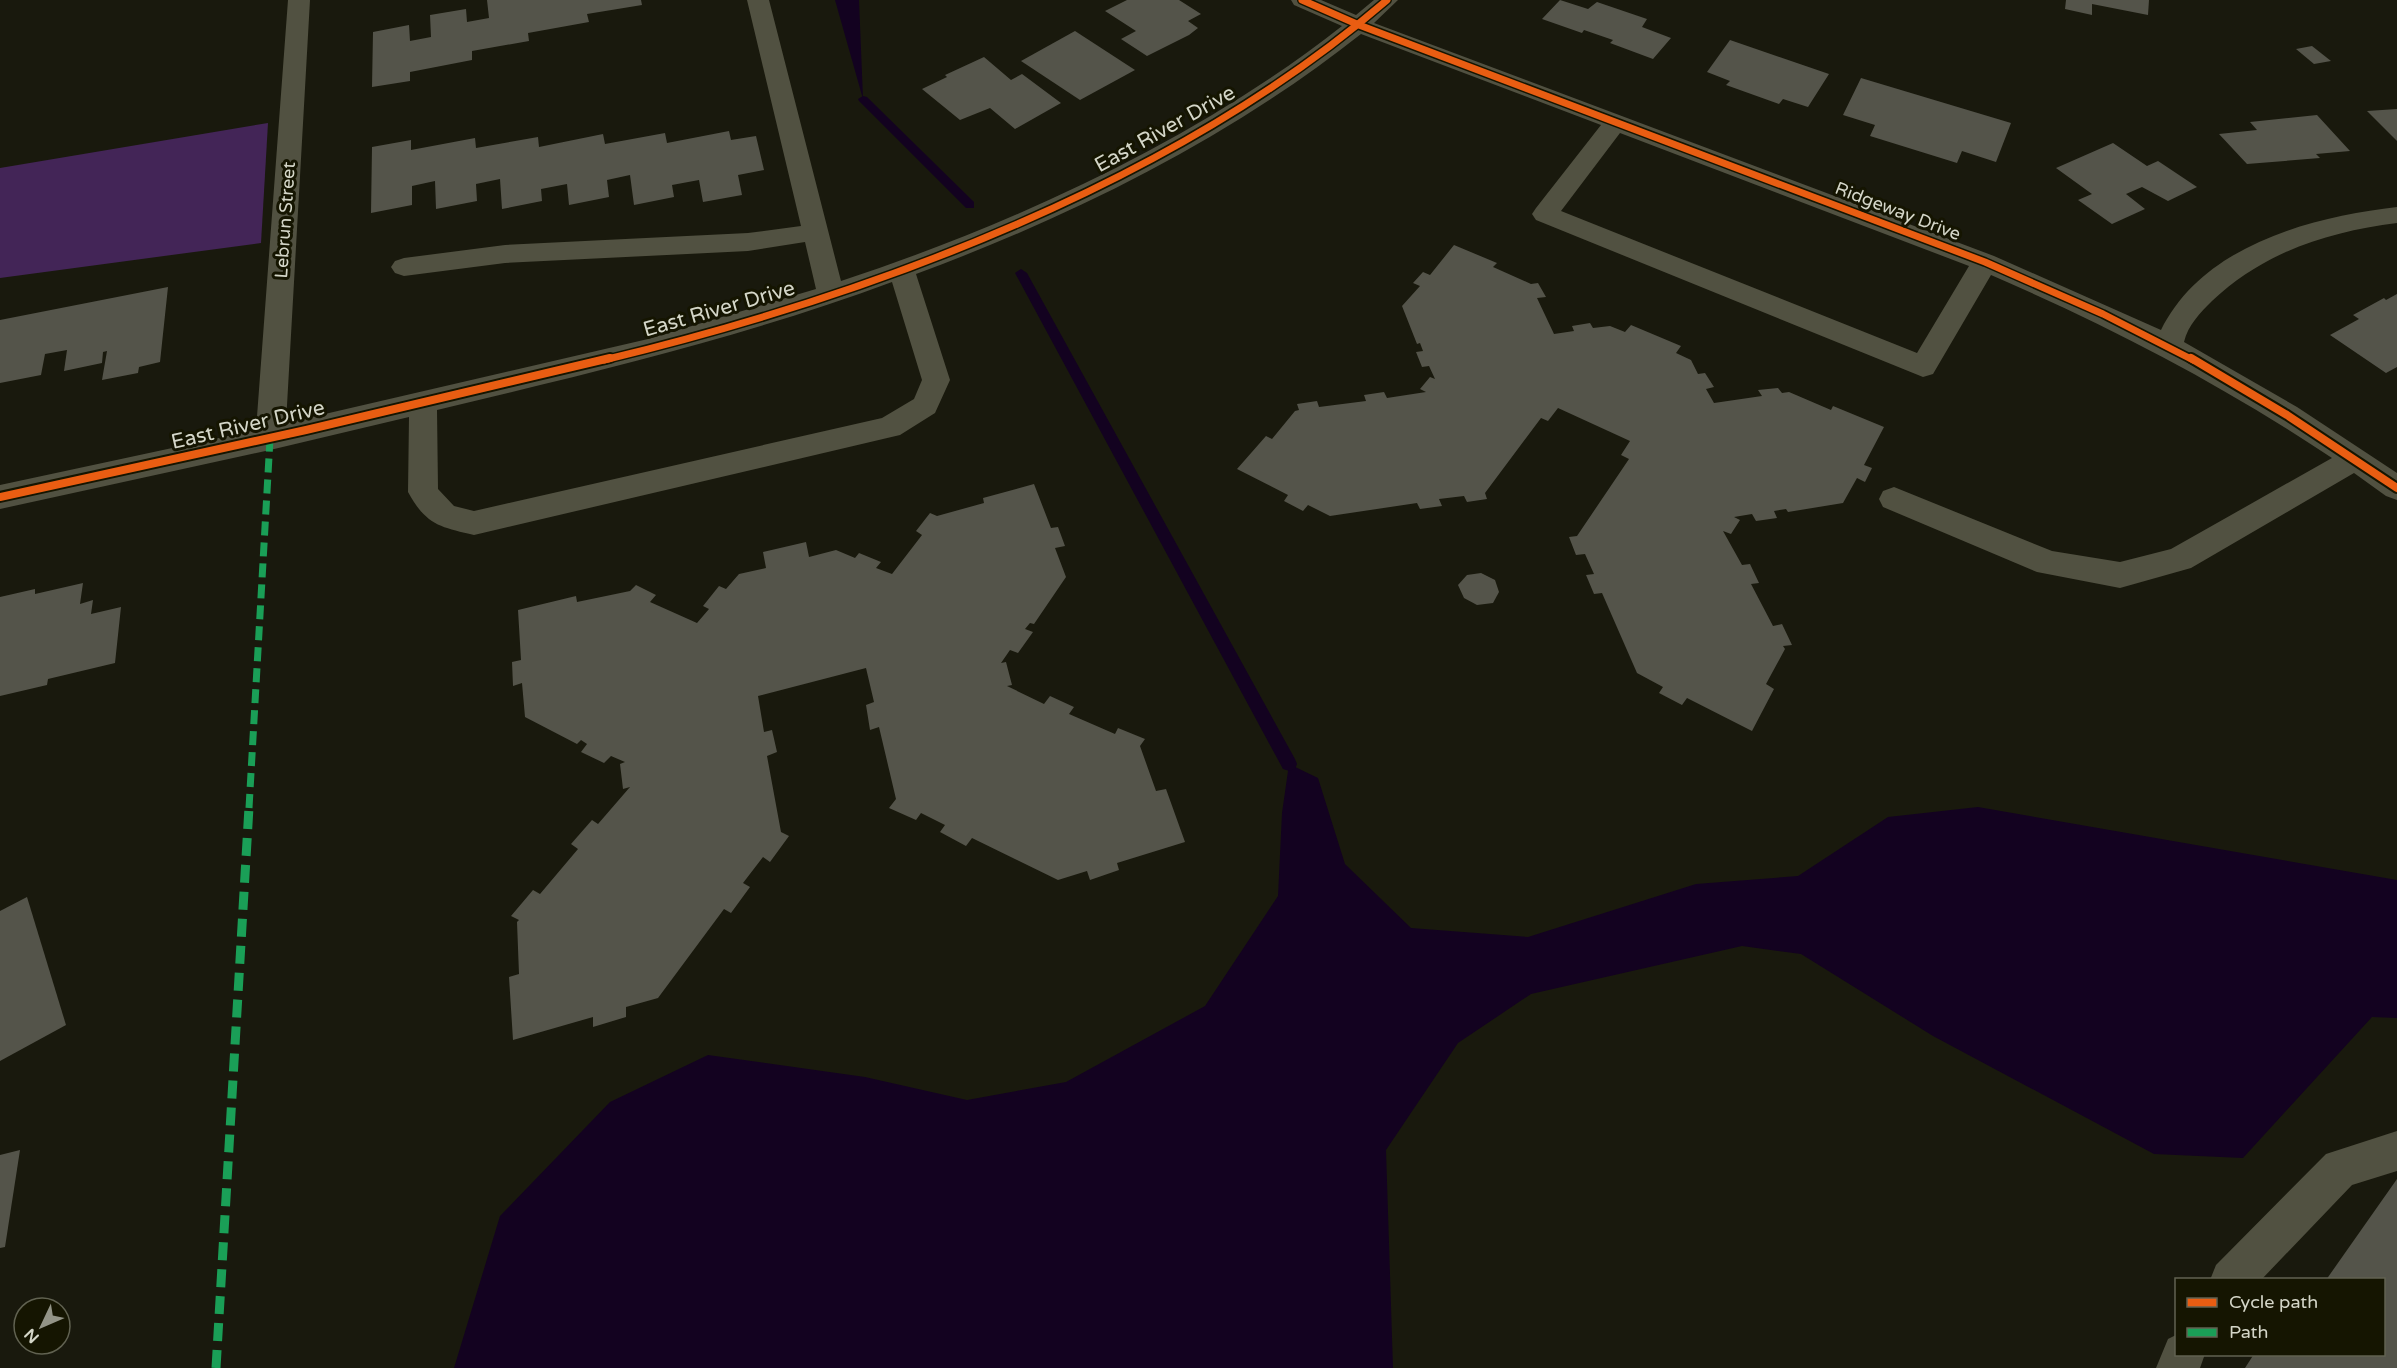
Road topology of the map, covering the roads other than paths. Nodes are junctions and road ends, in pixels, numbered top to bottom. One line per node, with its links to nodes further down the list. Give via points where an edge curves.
1 (299, 0): 15 (street, Lebrun Street)
2 (758, 0): 8 (street)
3 (1302, 0): 5 (street, Ridgeway Drive)
4 (1387, 0): 5 (street, East River Drive)
5 (1359, 24): 6 (street, Ridgeway Drive); 11 (street, East River Drive, via 1281,83 1207,129 1090,190)
6 (1616, 122): 9 (street, Ridgeway Drive); 9 (street, via 1545,214 1923,367)
7 (2397, 215): 13 (street, via 2312,231 2272,246 2226,273 2190,306 2170,338)
8 (816, 232): 10 (street, via 748,242 505,254); 12 (street)
9 (1985, 262): 13 (street, Ridgeway Drive, via 2071,298)
10 (404, 267)
11 (902, 270): 12 (street, East River Drive); 14 (street, via 936,380 925,406 890,427 474,523 444,516 423,492)
12 (831, 294): 14 (street, East River Drive, via 668,344)
13 (2170, 347): 16 (street, Ridgeway Drive)
14 (423, 402): 15 (street, East River Drive)
15 (270, 439): 18 (street, East River Drive)
16 (2355, 459): 17 (street, Ridgeway Drive); 19 (street, via 2180,559 2120,574 2048,563)
17 (2397, 488)
18 (0, 497)
19 (1894, 499)
20 (2397, 1150): 21 (street, via 2340,1168)
21 (2233, 1278)

